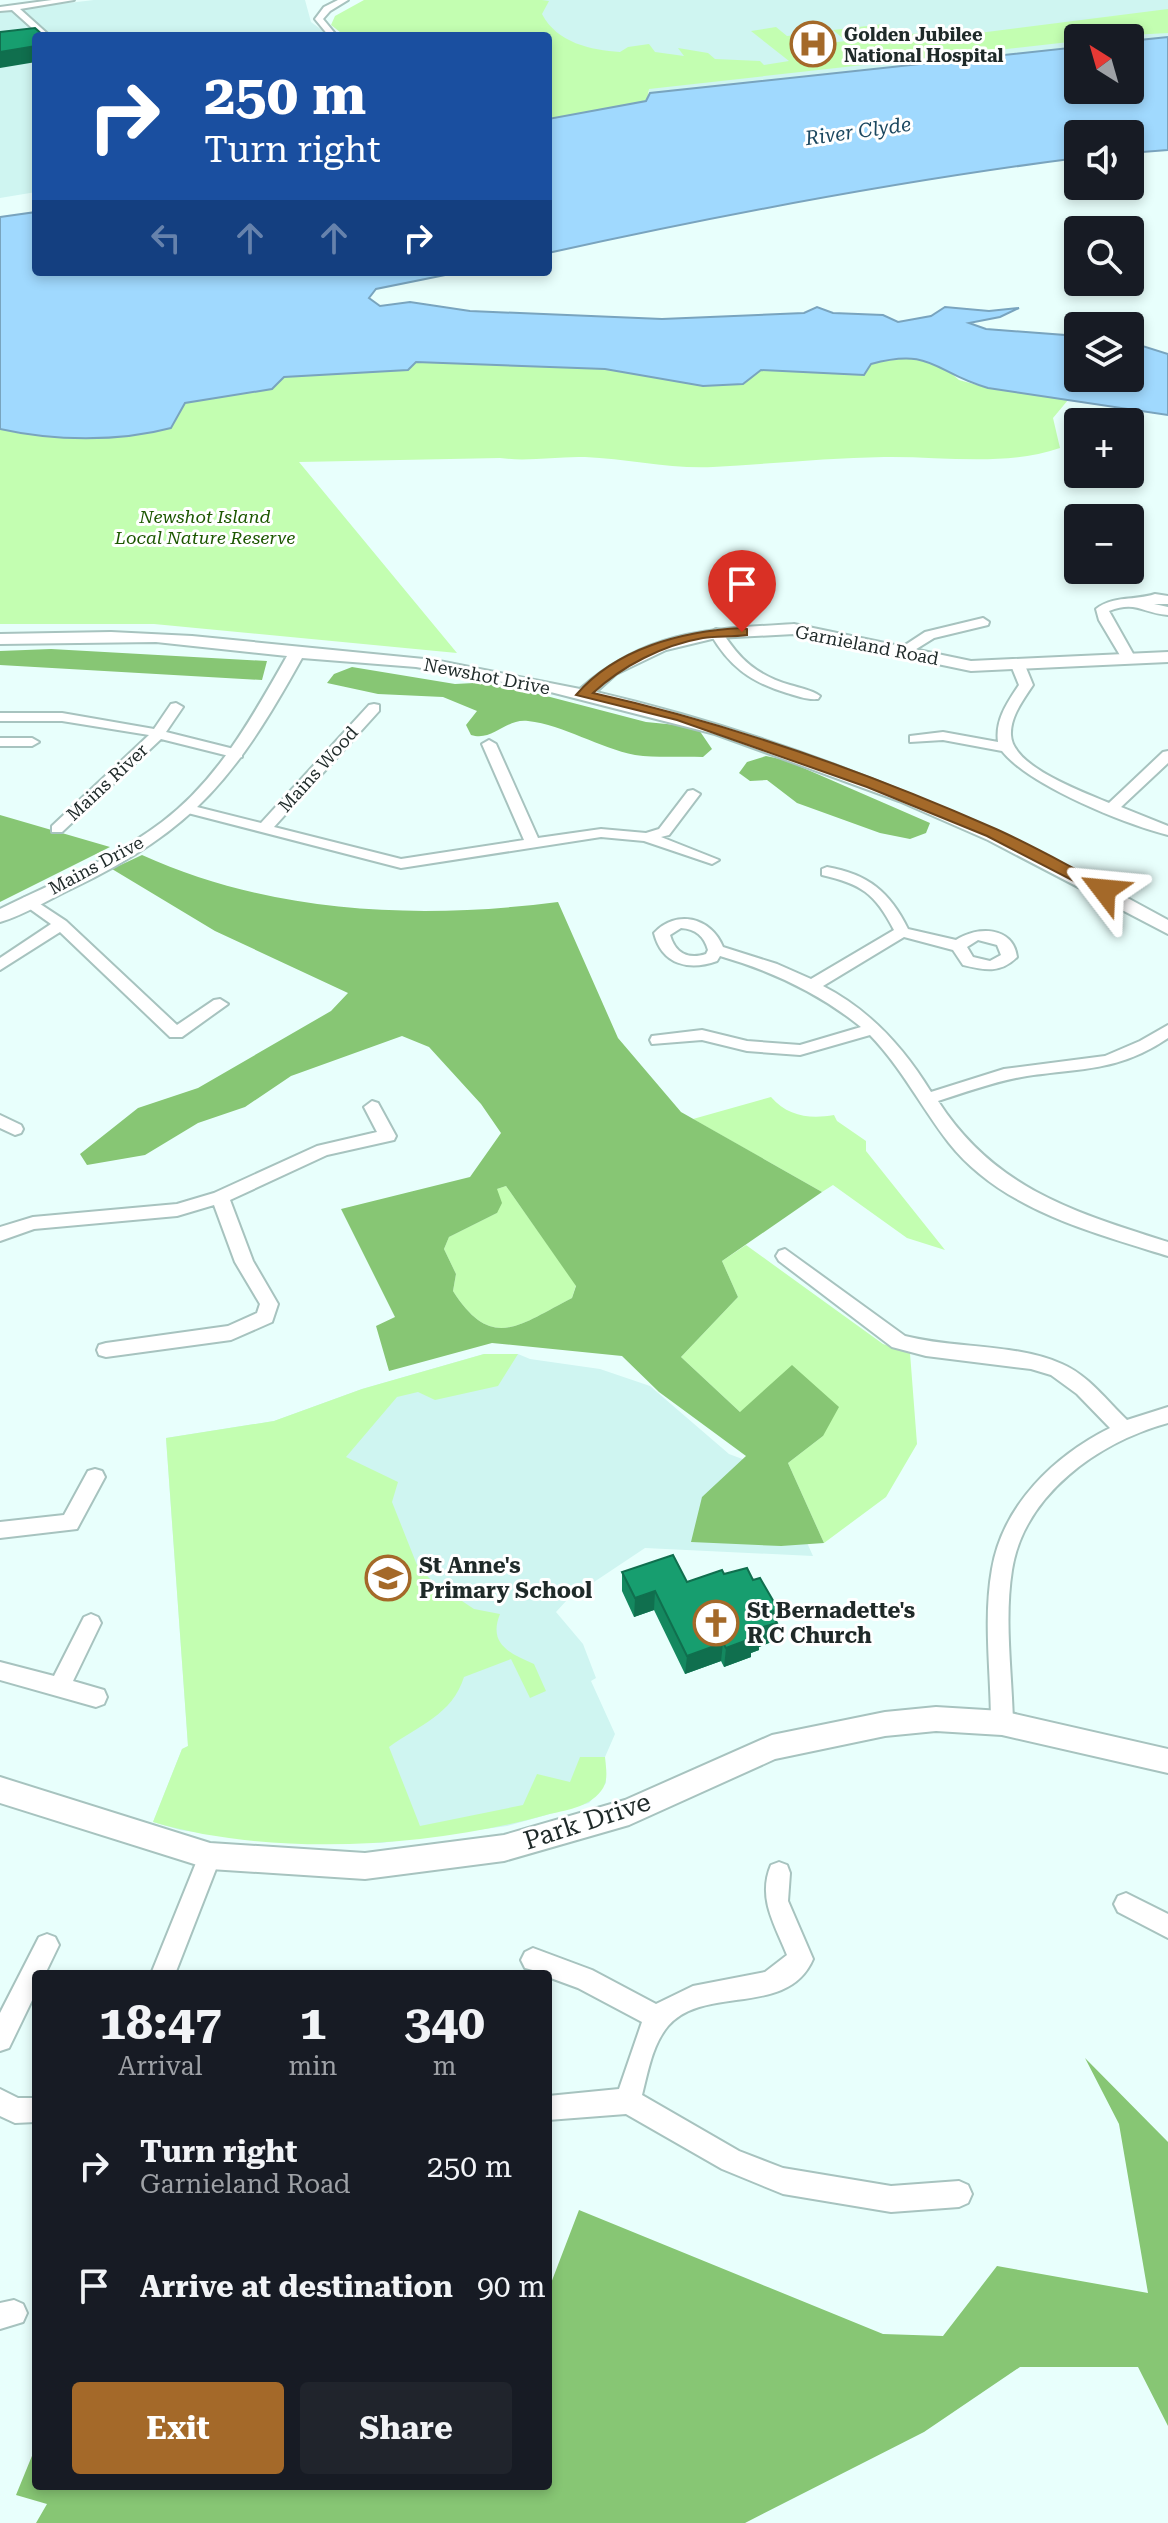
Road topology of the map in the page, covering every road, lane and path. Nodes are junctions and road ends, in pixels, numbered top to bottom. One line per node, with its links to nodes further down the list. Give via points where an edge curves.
1 (70, 0): 3 (street)
2 (344, 0): 6 (street, via 319,19)
3 (14, 7): 4 (street); 5 (street)
4 (0, 9)
5 (42, 32)
6 (330, 32)
7 (1168, 600): 8 (street)
8 (1146, 603): 9 (street, via 1152,610); 16 (street, via 1123,601 1102,609)
9 (1168, 611)
10 (983, 622): 14 (street, via 945,627)
11 (716, 633): 14 (street, Garnieland Road, via 794,629); 18 (street, Garnieland Road, via 660,647 610,671); 19 (street, via 727,655 754,678)
12 (0, 639): 13 (street, Newshot Drive, via 178,639)
13 (297, 653): 18 (street, Newshot Drive, via 431,665); 29 (street, Mains Drive)
14 (900, 653): 17 (street, Garnieland Road, via 971,666)
15 (1168, 657): 16 (street, Garnieland Road)
16 (1129, 659): 17 (street, Garnieland Road)
17 (1017, 663): 28 (street, via 1026,685 1003,724)
18 (583, 695): 44 (street, Newshot Drive, via 681,717 872,784 992,833)
19 (813, 696)
20 (176, 707): 23 (street, Mains River)
21 (374, 708): 35 (street, Mains Wood)
22 (0, 717): 23 (street, Mains River, via 86,717)
23 (157, 735): 29 (street, Mains River); 34 (street, Mains River)
24 (915, 739): 28 (street, via 943,736)
25 (0, 742): 26 (street)
26 (32, 742)
27 (489, 744): 38 (street)
28 (1006, 748): 32 (street, via 1032,773)
29 (237, 754): 33 (street, Mains Drive)
30 (1168, 755): 32 (street)
31 (693, 794): 37 (street, via 664,832)
32 (1112, 808): 36 (street)
33 (189, 809): 35 (street, Mains Wood); 41 (street, Mains Drive, via 139,845)
34 (57, 829)
35 (263, 830): 38 (street, Mains Wood, via 401,864)
36 (1168, 831)
37 (646, 837): 38 (street, Mains Wood, via 601,833); 39 (street, Mains Wood)
38 (533, 844)
39 (712, 860)
40 (827, 872): 45 (street, via 852,875 873,888 891,907)
41 (28, 901): 42 (street, Mains Drive); 43 (street)
42 (0, 916)
43 (61, 924): 48 (street); 50 (street, via 176,1033)
44 (1168, 928)
45 (902, 932): 46 (street); 49 (street)
46 (959, 946)
47 (716, 950): 49 (street)
48 (0, 965)
49 (811, 986): 51 (street)
50 (220, 1004)
51 (872, 1029): 53 (street, via 800,1050 747,1046 702,1035); 54 (street, via 898,1054)
52 (1168, 1030): 54 (street, via 1116,1059 1002,1075)
53 (658, 1040)
54 (927, 1099): 58 (street, via 961,1148 1016,1190 1077,1219)
55 (372, 1107): 56 (street, via 388,1136 323,1150)
56 (220, 1197): 57 (street, via 177,1210 33,1223); 60 (street, via 244,1262 269,1304 265,1317 231,1333)
57 (0, 1234)
58 (1168, 1249)
59 (785, 1256): 62 (street, via 899,1342 1057,1370)
60 (106, 1350)
61 (1168, 1415): 62 (street)
62 (1123, 1429): 69 (street, via 1063,1469 1024,1511 1002,1566)
63 (95, 1477): 64 (street, via 70,1523)
64 (0, 1530)
65 (91, 1623): 67 (street)
66 (0, 1671): 67 (street)
67 (59, 1687): 68 (street)
68 (96, 1697)
69 (1002, 1723): 70 (street, Park Drive); 72 (street, Park Drive, via 936,1719 885,1724 772,1747 629,1812 504,1848 365,1866)
70 (1168, 1761)
71 (0, 1790): 72 (street, Park Drive)
72 (210, 1856): 79 (street)
73 (779, 1873): 81 (street, via 776,1901 801,1959 769,1983 718,1989)
74 (1126, 1904): 75 (street)
75 (1168, 1927)
76 (47, 1945): 78 (street)
77 (533, 1960): 81 (street, via 584,1978)
78 (34, 1970)
79 (165, 1970)
80 (32, 1975): 82 (street)
81 (658, 2018): 84 (street)
82 (0, 2039)
83 (0, 2101): 86 (street, via 15,2111)
84 (628, 2101): 85 (street); 87 (street, via 731,2160 783,2181 891,2199)
85 (552, 2108)
86 (32, 2110)
87 (959, 2194)

